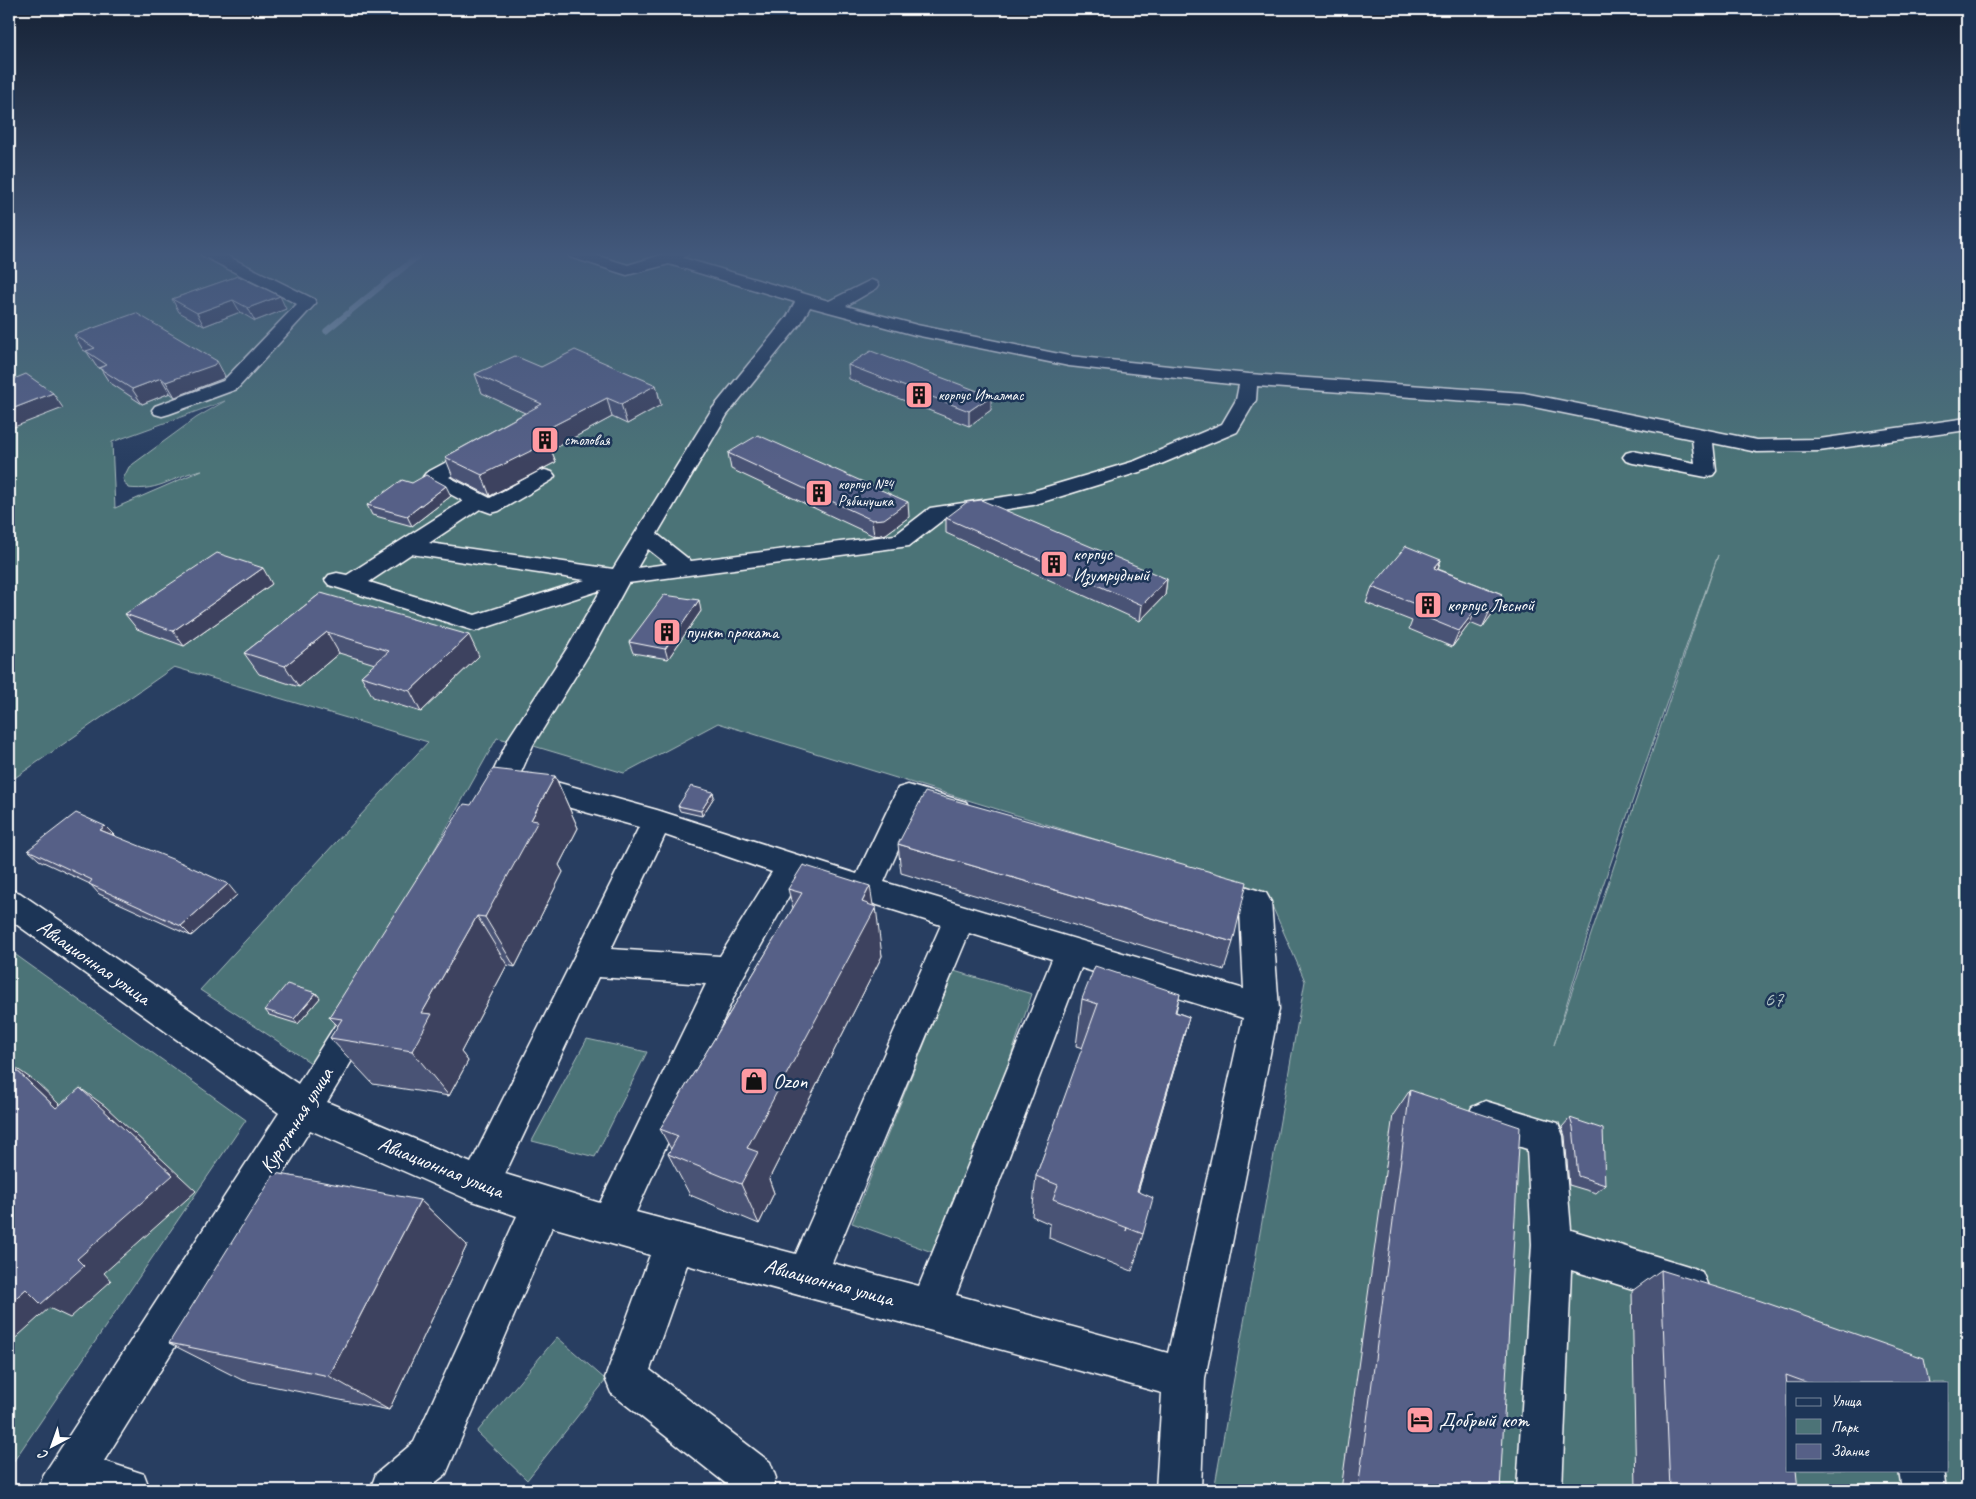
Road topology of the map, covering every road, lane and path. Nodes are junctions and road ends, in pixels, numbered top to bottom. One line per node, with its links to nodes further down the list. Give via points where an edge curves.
1 (290, 322): 5 (street, via 230,385)
2 (793, 322): 12 (street, via 720,413)
3 (884, 322): 4 (street, via 1069,362)
4 (1249, 380): 7 (street, via 1524,399); 14 (street, via 1246,400 1230,428 1142,464 1025,500 938,513 901,541)
5 (162, 410)
6 (1967, 424): 7 (street, via 1819,445 1757,446)
7 (1702, 436): 9 (street, via 1706,471)
8 (499, 442): 11 (street, via 433,477)
9 (1633, 457)
10 (545, 476): 11 (street, via 491,506)
11 (478, 501): 13 (street)
12 (645, 534): 14 (street); 15 (street)
13 (408, 547): 15 (street); 15 (street, via 344,582 475,623)
14 (686, 568): 15 (street)
15 (620, 577): 16 (street, via 520,743)
16 (504, 778): 18 (street); 19 (street)
17 (983, 819): 22 (street, via 908,796)
18 (657, 821): 20 (street); 26 (street)
19 (473, 829)
20 (791, 866): 22 (street); 27 (street)
21 (1180, 879): 29 (street, via 1255,902)
22 (866, 888): 24 (street)
23 (9, 902): 30 (street, Авиационная улица)
24 (960, 916): 25 (street); 37 (street)
25 (1072, 950): 29 (street); 39 (street)
26 (588, 962): 27 (street); 32 (street)
27 (729, 971): 34 (street)
28 (376, 990): 30 (street, Курортная улица)
29 (1262, 1009): 40 (street)
30 (303, 1109): 32 (street, Авиационная улица); 43 (street, Курортная улица)
31 (1450, 1109): 36 (street, via 1545,1136)
32 (480, 1186): 33 (street, Авиационная улица)
33 (542, 1204): 34 (street, Авиационная улица); 45 (street, via 430,1458)
34 (610, 1226): 35 (street, Авиационная улица)
35 (675, 1242): 37 (street, Авиационная улица); 42 (street, via 626,1378)
36 (1552, 1244): 38 (street); 47 (street)
37 (807, 1275): 39 (street, Авиационная улица)
38 (1722, 1296)
39 (930, 1309): 40 (street, Авиационная улица)
40 (1184, 1378): 46 (street)
41 (1921, 1472): 48 (street)
42 (754, 1478)
43 (65, 1482): 44 (street)
44 (128, 1490)
45 (392, 1490)
46 (1179, 1490)
47 (1540, 1490)
48 (1924, 1490)

